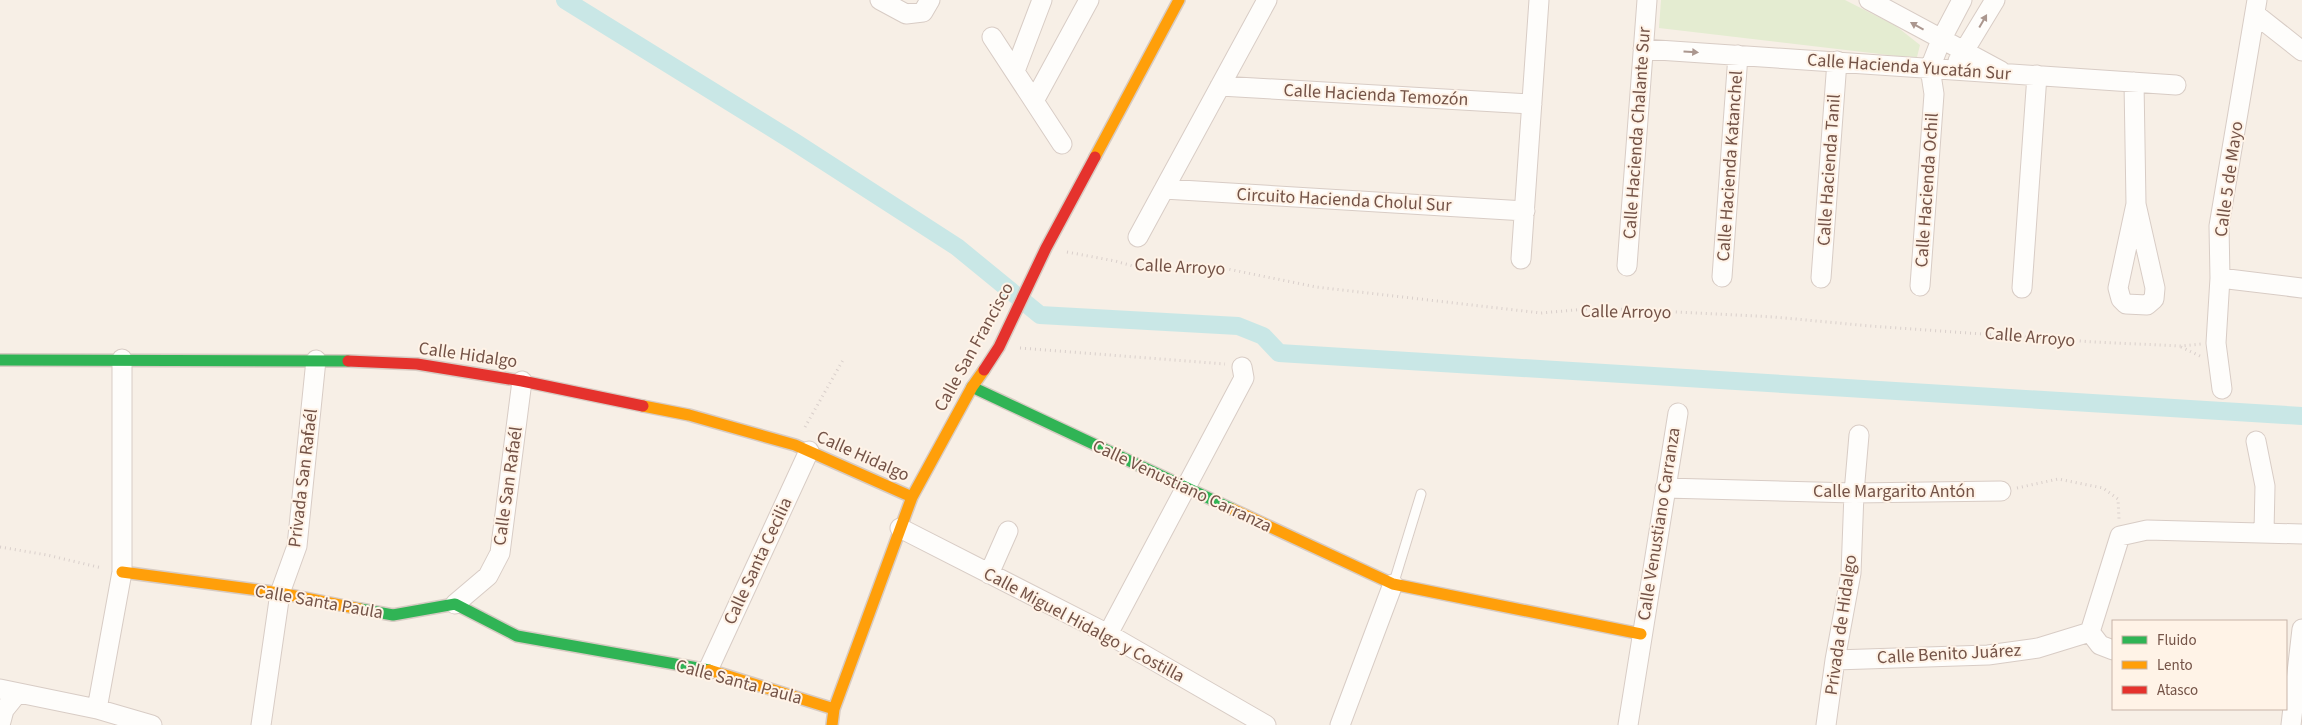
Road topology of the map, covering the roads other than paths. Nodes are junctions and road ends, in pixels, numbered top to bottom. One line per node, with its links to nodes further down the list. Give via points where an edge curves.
1 (930, 0): 11 (street, via 923,12 916,14 906,14)
2 (1042, 0): 21 (street)
3 (1089, 0): 29 (street)
4 (1179, 0): 49 (street, Calle San Francisco, via 1046,248 999,347)
5 (1267, 0): 27 (street)
6 (1539, 0): 30 (street)
7 (1647, 0): 15 (street, Calle Hacienda Chalante Sur)
8 (1869, 0): 14 (street, one-way to 8)
9 (1962, 0): 14 (street)
10 (1995, 0): 17 (street, Calle Hacienda Ochil, one-way to 10)
11 (890, 3)
12 (2256, 7): 16 (street); 40 (street, Calle 5 de Mayo, via 2222,200)
13 (992, 37): 21 (street)
14 (1942, 40): 17 (street); 20 (street)
15 (1643, 49): 18 (street, Calle Hacienda Yucatán Sur, one-way to 18); 37 (street, Calle Hacienda Chalante Sur)
16 (2302, 51)
17 (1965, 52): 22 (street, Calle Hacienda Ochil); 23 (street)
18 (1738, 55): 19 (street, Calle Hacienda Yucatán Sur); 38 (street, Calle Hacienda Katanchel)
19 (1836, 61): 20 (street, Calle Hacienda Yucatán Sur); 39 (street, Calle Hacienda Tanil)
20 (1930, 68): 22 (street, Calle Hacienda Yucatán Sur); 28 (street, Calle Hacienda Ochil)
21 (1015, 71): 29 (street)
22 (1951, 71): 23 (street, Calle Hacienda Yucatán Sur); 28 (street, Calle Hacienda Ochil)
23 (2007, 74): 24 (street, Calle Hacienda Yucatán Sur)
24 (2037, 75): 25 (street, Calle Hacienda Yucatán Sur); 42 (street)
25 (2134, 82): 26 (street, Calle Hacienda Yucatán Sur); 33 (street)
26 (2176, 85)
27 (1220, 86): 30 (street, Calle Hacienda Temozón); 32 (street)
28 (1934, 94): 41 (street, Calle Hacienda Ochil)
29 (1034, 100): 31 (street)
30 (1532, 104): 34 (street)
31 (1062, 144)
32 (1164, 189): 34 (street, Circuito Hacienda Cholul Sur); 35 (street)
33 (2136, 204)
34 (1525, 211): 36 (street)
35 (1138, 237)
36 (1521, 259)
37 (1627, 266)
38 (1722, 277)
39 (1820, 278)
40 (2220, 278): 43 (street); 50 (street, Calle 5 de Mayo, via 2216,343)
41 (1920, 286)
42 (2022, 288)
43 (2302, 288)
44 (122, 359): 45 (street, Calle Hidalgo); 46 (street, Calle Hidalgo); 65 (street)
45 (0, 360)
46 (316, 360): 48 (street, Calle Hidalgo, via 416,364); 68 (street, Privada San Rafaél, via 297,546)
47 (1242, 367): 55 (street, via 1244,378)
48 (522, 380): 54 (street, Calle Hidalgo, via 688,415); 69 (street, Calle San Rafaél, via 500,553 488,576)
49 (972, 387): 55 (street, Calle Venustiano Carranza); 60 (street, Calle San Francisco)
50 (2222, 389)
51 (1678, 413): 56 (street, Calle Venustiano Carranza)
52 (1858, 435): 58 (street, Privada de Hidalgo)
53 (2256, 442): 63 (street, via 2265,486)
54 (802, 448): 60 (street, Calle Hidalgo); 76 (street, Calle Santa Cecilia)
55 (1185, 488): 67 (street, Calle Venustiano Carranza); 71 (street)
56 (1665, 488): 58 (street, Calle Margarito Antón); 72 (street, Calle Venustiano Carranza)
57 (2002, 491): 58 (street, Calle Margarito Antón)
58 (1854, 493): 75 (street, Privada de Hidalgo, via 1851,573)
59 (1421, 494): 67 (lane)
60 (912, 497): 61 (street, Calle San Francisco)
61 (900, 528): 66 (street, Calle Miguel Hidalgo y Costilla); 79 (street, Calle San Francisco)
62 (1008, 531): 66 (street)
63 (2264, 532): 64 (street); 70 (street, via 2147,530 2120,536)
64 (2302, 534)
65 (122, 572): 68 (street, Calle Santa Paula); 78 (street)
66 (989, 574): 71 (street, Calle Miguel Hidalgo y Costilla)
67 (1394, 584): 72 (street, Calle Venustiano Carranza); 85 (street)
68 (280, 593): 69 (street, Calle Santa Paula, via 393,615); 82 (street)
69 (455, 604): 76 (street, Calle Santa Paula, via 517,636)
70 (2090, 632): 74 (street, via 2100,645); 75 (street, Calle Benito Juárez, via 2038,648 1988,655)
71 (1108, 634): 84 (street, Calle Miguel Hidalgo y Costilla)
72 (1641, 634): 86 (street, Calle Venustiano Carranza)
73 (2296, 639): 88 (street)
74 (2112, 650)
75 (1835, 660): 87 (street, Privada de Hidalgo)
76 (708, 670): 79 (street, Calle Santa Paula)
77 (9, 692): 78 (street); 80 (street)
78 (96, 709): 81 (street)
79 (834, 709): 83 (street, Calle San Francisco)
80 (0, 725)
81 (152, 725)
82 (261, 725)
83 (832, 725)
84 (1266, 725)
85 (1340, 725)
86 (1628, 725)
87 (1826, 725)
88 (2291, 725)

